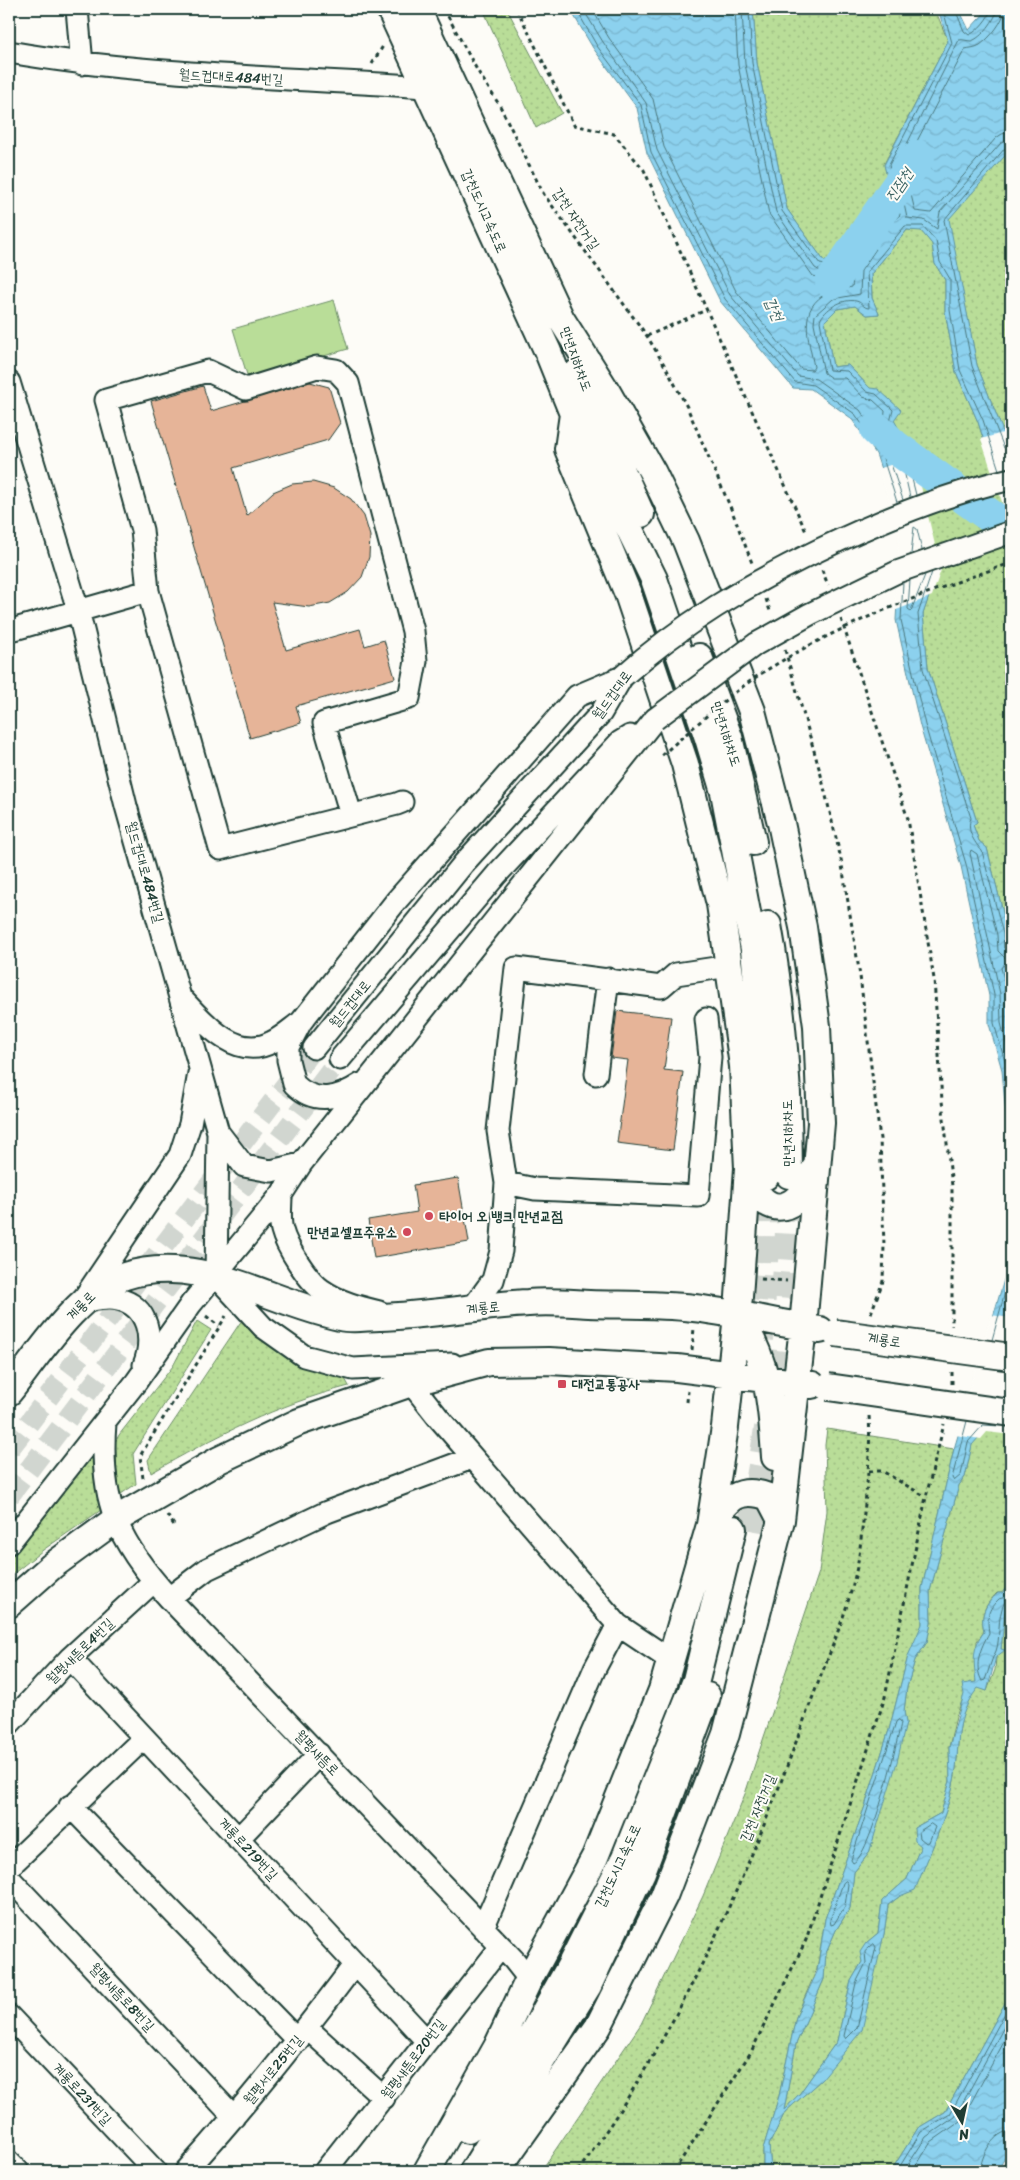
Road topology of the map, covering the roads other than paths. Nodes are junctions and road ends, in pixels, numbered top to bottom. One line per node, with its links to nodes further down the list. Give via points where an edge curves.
1 (78, 9): 5 (street)
2 (390, 9): 6 (main road, 갑천도시고속도로)
3 (417, 9): 7 (main road, 갑천도시고속도로)
4 (9, 52): 5 (street, 월드컵대로484번길)
5 (82, 64): 6 (street, 월드컵대로484번길, via 193,75)
6 (427, 87): 7 (street, 월드컵대로484번길); 10 (main road, 갑천도시고속도로)
7 (454, 89): 8 (main road, 갑천도시고속도로)
8 (561, 319): 31 (main road, via 653,473 686,541 752,711 781,822 803,927 817,1026 822,1123); 33 (main road, 만년지하차도, via 573,360 667,572 729,737 742,786 774,958 787,1080)
9 (9, 382): 14 (street, 월드컵대로484번길)
10 (574, 414): 20 (main road, via 568,449 628,594 685,764 720,904); 33 (main road, 만년지하차도, via 654,579 724,792 754,949 766,1067)
11 (1011, 479): 16 (street, 월드컵대로, bridge, via 977,487 876,522 785,566 722,602 658,645)
12 (1011, 532): 17 (street, 월드컵대로, bridge, via 897,572 810,614 756,644)
13 (148, 591): 14 (street); 19 (street, via 220,849); 19 (street, via 142,530 106,400 208,371 246,389 317,367 336,370 348,383 413,631 416,661 410,698 324,723)
14 (78, 610): 15 (street); 22 (street, 월드컵대로484번길, via 126,806)
15 (9, 629)
16 (622, 677): 24 (street, via 577,696 397,900); 25 (street, 월드컵대로, via 601,713 464,863)
17 (655, 719): 26 (street, 월드컵대로, via 620,742 510,860); 29 (street)
18 (402, 802): 19 (street)
19 (351, 815)
20 (729, 966): 21 (street, via 676,974 661,987); 33 (main road, via 743,1066)
21 (608, 980): 28 (street); 34 (street, via 516,968 498,1131)
22 (181, 997): 24 (street, via 207,1026 228,1042 251,1047 271,1043); 27 (street, 월드컵대로484번길)
23 (706, 1019): 34 (street, via 710,1057 698,1196 535,1189)
24 (301, 1022): 29 (street, via 288,1047 288,1060 294,1084 302,1091 311,1097 324,1099 349,1092)
25 (314, 1048)
26 (340, 1059)
27 (200, 1065): 30 (street, 월드컵대로484번길); 37 (street, via 190,1124 180,1155)
28 (596, 1074)
29 (368, 1080): 32 (street)
30 (218, 1132): 32 (street, via 244,1166 271,1171); 36 (street)
31 (818, 1160): 33 (main road, via 800,1197 780,1206 766,1203 755,1189); 41 (main road)
32 (301, 1164): 35 (street)
33 (768, 1173): 39 (main road, via 741,1278)
34 (506, 1183): 38 (street, via 501,1251 493,1280)
35 (281, 1195): 36 (street); 40 (street, via 281,1228 286,1241 320,1290 349,1304)
36 (216, 1276): 37 (main road, 계룡로, via 172,1270 126,1276 103,1284); 40 (main road, 계룡로, via 305,1309 343,1318); 43 (street, via 264,1327 304,1356 353,1369); 45 (street, via 191,1304)
37 (89, 1301): 45 (street, via 117,1298 128,1303 145,1320 150,1344); 48 (main road, 계룡로)
38 (471, 1310): 39 (main road, 계룡로, via 530,1302 696,1308); 40 (main road, 계룡로)
39 (737, 1315): 41 (main road, 계룡로); 44 (main road); 53 (main road, via 752,1339 766,1376)
40 (398, 1316)
41 (803, 1327): 42 (main road, 계룡로, bridge); 47 (main road)
42 (1011, 1357)
43 (490, 1362): 44 (main road, via 548,1361); 46 (main road)
44 (732, 1375): 47 (main road); 54 (main road)
45 (136, 1382): 50 (street)
46 (411, 1383): 51 (street); 52 (main road, via 299,1422 219,1460)
47 (796, 1383): 49 (main road, bridge); 53 (main road)
48 (9, 1392)
49 (1011, 1413)
50 (105, 1423): 52 (street, 월평새뜸로, via 104,1474); 55 (street)
51 (472, 1458): 57 (street, via 327,1512 207,1569); 59 (street)
52 (115, 1520): 56 (street, 월평새뜸로, via 132,1553); 58 (main road, via 52,1566)
53 (781, 1520): 54 (main road, via 769,1497 747,1492 735,1495 725,1504); 86 (main road, via 726,1734 664,1896 598,2027)
54 (731, 1528): 61 (main road); 84 (main road, 갑천도시고속도로, via 696,1680 624,1857 569,1968 523,2050 462,2139); 85 (main road, 갑천도시고속도로, via 706,1704 642,1872 588,1986)
55 (9, 1543)
56 (154, 1581): 57 (street, 월평새뜸로); 60 (street, 월평새뜸로4번길)
57 (169, 1598): 64 (street, 월평새뜸로)
58 (9, 1604)
59 (618, 1625): 61 (street); 69 (street, via 595,1668)
60 (70, 1658): 62 (street, 월평새뜸로4번길); 63 (street, 계룡로219번길)
61 (672, 1661): 72 (main road, via 595,1857)
62 (9, 1724)
63 (144, 1738): 65 (street); 66 (street, 계룡로219번길)
64 (318, 1754): 66 (street); 69 (street, 월평새뜸로)
65 (70, 1806): 67 (street); 74 (street)
66 (238, 1839): 71 (street, 계룡로219번길)
67 (9, 1867)
68 (9, 1878): 77 (street, 월평새뜸로8번길)
69 (483, 1928): 70 (street, 월평새뜸로)
70 (500, 1948): 72 (street, 월평새뜸로); 75 (street, 월평새뜸로20번길)
71 (355, 1964): 74 (street, 월평서로25번길); 75 (street, 계룡로219번길)
72 (529, 1979): 83 (main road, via 497,2047)
73 (9, 2016): 80 (street, 계룡로231번길)
74 (302, 2034): 76 (street); 77 (street, 월평서로25번길)
75 (426, 2040): 76 (street, 월평새뜸로20번길)
76 (384, 2098): 82 (street, 월평새뜸로20번길)
77 (234, 2117): 81 (street, 월평서로25번길)
78 (9, 2162): 79 (street)
79 (18, 2171)
80 (155, 2171)
81 (186, 2171)
82 (325, 2171)
83 (427, 2171)
84 (434, 2171)
85 (473, 2171)
86 (496, 2171)

